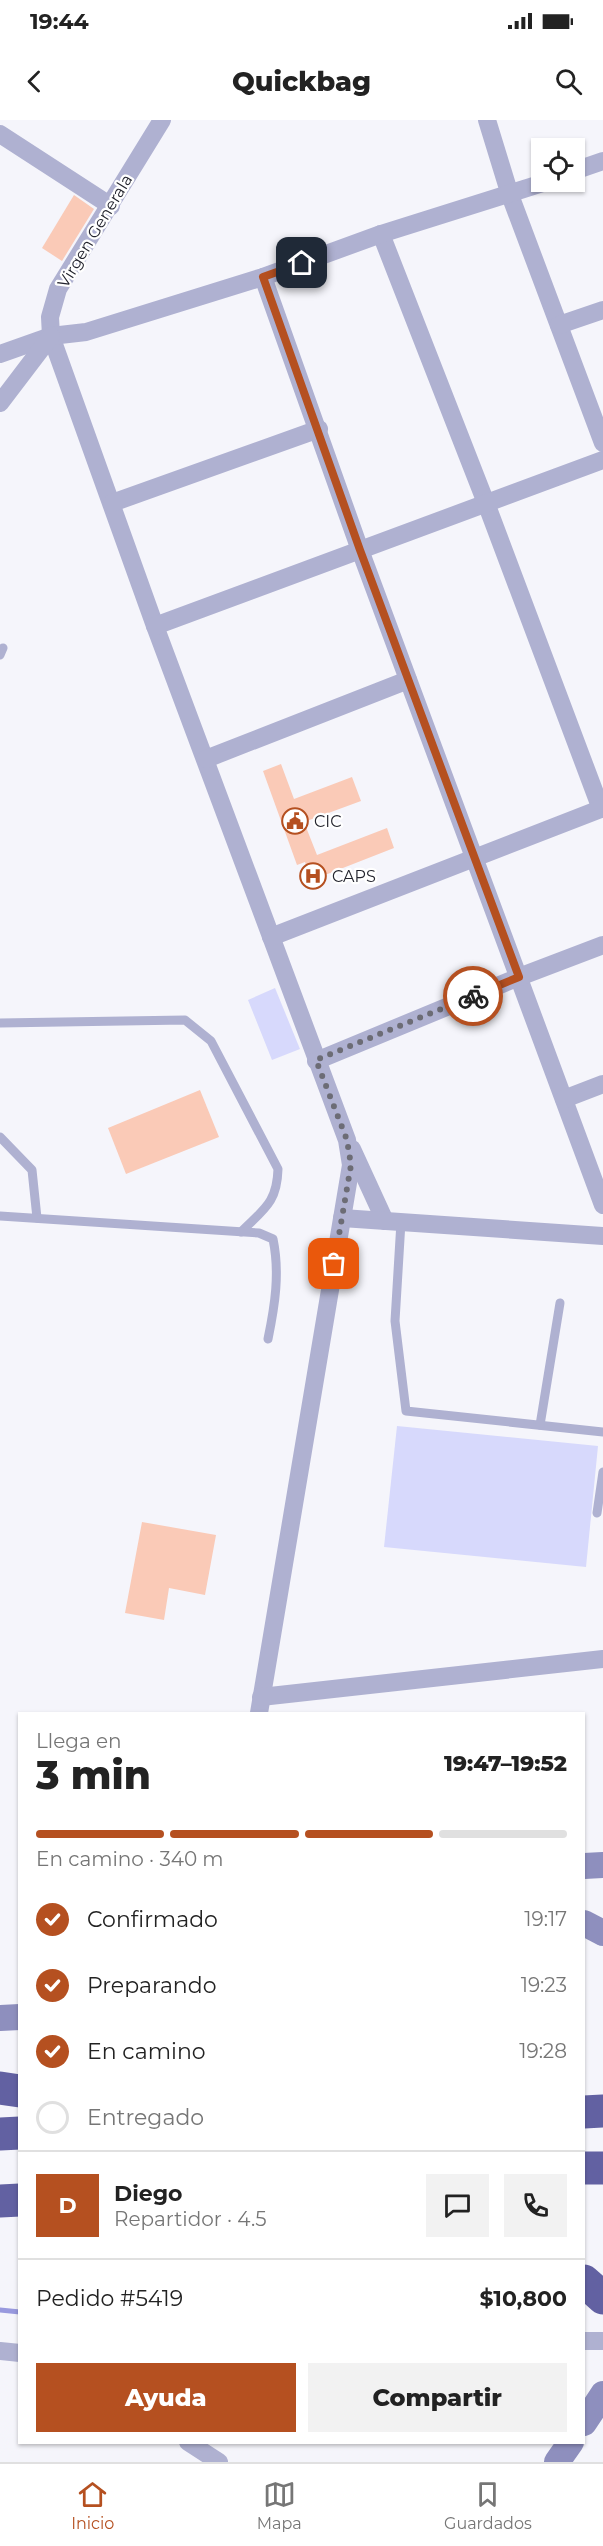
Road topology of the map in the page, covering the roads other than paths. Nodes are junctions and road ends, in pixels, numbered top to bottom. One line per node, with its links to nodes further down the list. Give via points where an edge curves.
1 (162, 120): 8 (street, Virgen Generala)
2 (487, 120): 7 (street)
3 (0, 134): 8 (street)
4 (603, 161): 5 (street)
5 (585, 167)
6 (531, 187): 7 (street)
7 (510, 195): 9 (street); 12 (street)
8 (111, 206): 13 (street, Virgen Generala, via 58,289 50,317)
9 (381, 234): 10 (street); 20 (street)
10 (263, 277): 13 (street, via 86,332); 16 (street)
11 (603, 310): 12 (street)
12 (559, 325): 17 (street)
13 (51, 336): 14 (street); 15 (street); 19 (street)
14 (0, 354)
15 (0, 403)
16 (319, 429): 19 (street); 21 (street)
17 (603, 443)
18 (603, 460): 20 (street)
19 (112, 503): 22 (street)
20 (486, 503): 21 (street); 25 (street)
21 (360, 550): 22 (street); 23 (street)
22 (155, 626): 24 (street)
23 (408, 680): 24 (street); 26 (street)
24 (206, 759): 27 (street)
25 (602, 809): 26 (street)
26 (475, 858): 27 (street); 29 (street)
27 (271, 937): 31 (street)
28 (603, 945): 29 (street)
29 (519, 977): 31 (street); 33 (street)
30 (0, 1023): 41 (lane, via 185,1020 197,1028 211,1041 278,1169 272,1201)
31 (316, 1060): 35 (street)
32 (603, 1084): 33 (street)
33 (564, 1099): 36 (street)
34 (0, 1137): 38 (lane, via 33,1170)
35 (347, 1140): 39 (street, via 351,1165); 40 (street)
36 (603, 1205)
37 (0, 1216): 38 (lane)
38 (37, 1218): 41 (lane)
39 (342, 1218): 40 (street); 50 (street)
40 (393, 1222): 42 (street); 45 (lane, via 394,1322 406,1411)
41 (241, 1232): 44 (lane, via 273,1239 277,1258 276,1303)
42 (603, 1236)
43 (560, 1303): 45 (lane)
44 (268, 1339)
45 (540, 1425): 46 (lane)
46 (603, 1432)
47 (603, 1472): 48 (lane)
48 (597, 1513)
49 (603, 1659): 50 (street)
50 (260, 1705)
51 (603, 1865): 52 (main road)
52 (585, 1866)
53 (585, 1924): 54 (main road)
54 (603, 1933)
55 (18, 2017): 56 (main road)
56 (0, 2018)
57 (0, 2088): 58 (highway)
58 (18, 2091)
59 (603, 2111): 60 (highway)
60 (585, 2112)
61 (18, 2133): 62 (highway)
62 (0, 2134)
63 (585, 2168): 64 (highway)
64 (603, 2168)
65 (18, 2200): 66 (highway)
66 (0, 2201)
67 (585, 2282): 68 (highway)
68 (603, 2298)
69 (603, 2341): 70 (street)
70 (585, 2342)
71 (0, 2351): 72 (street)
72 (18, 2353)
73 (603, 2394): 74 (main road)
74 (585, 2421)
75 (191, 2444): 77 (street)
76 (570, 2444): 78 (main road)
77 (219, 2462)
78 (557, 2462)

